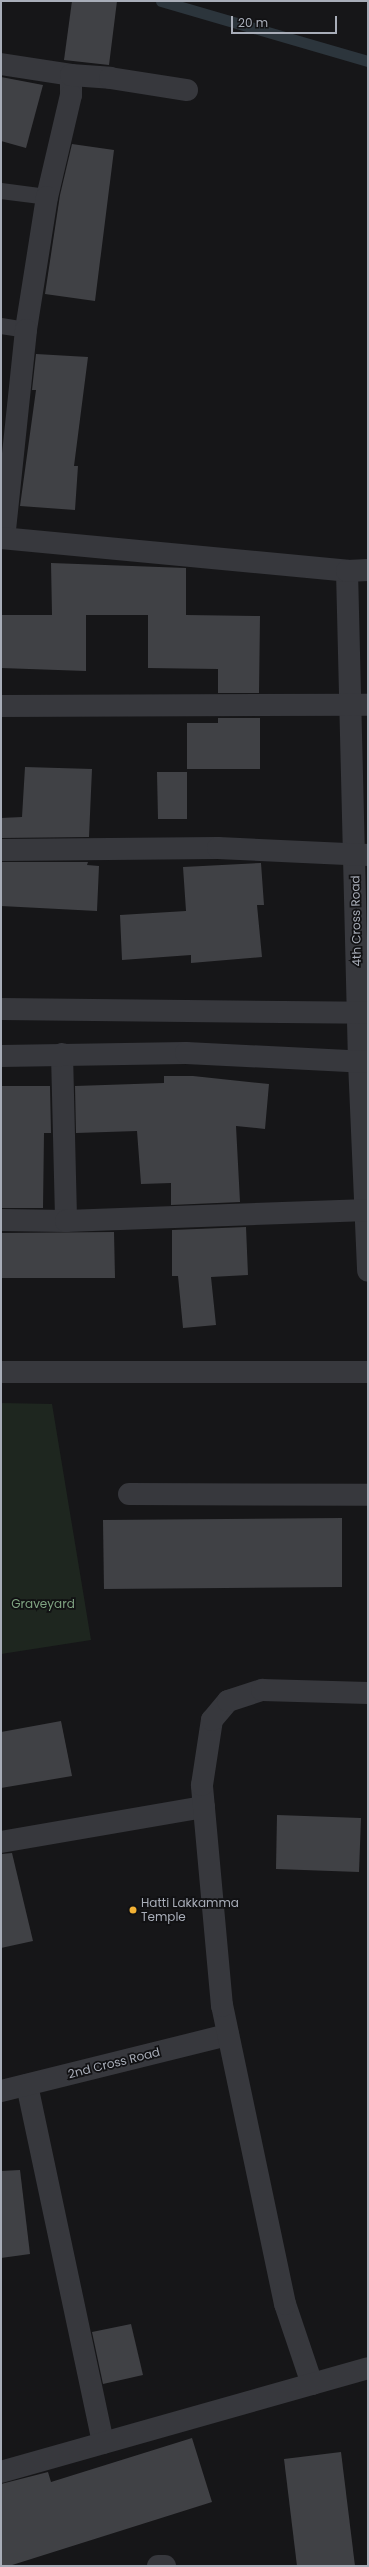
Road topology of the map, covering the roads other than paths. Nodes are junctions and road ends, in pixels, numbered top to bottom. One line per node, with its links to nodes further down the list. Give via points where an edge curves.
1 (1, 64): 2 (street)
2 (71, 75): 3 (street, via 110,78); 5 (street, via 71,95)
3 (187, 90)
4 (1, 191): 5 (lane)
5 (47, 197): 7 (street)
6 (1, 326): 7 (lane)
7 (26, 330): 8 (street)
8 (2, 538): 10 (street)
9 (368, 570): 10 (street)
10 (347, 571): 11 (street, 4th Cross Road)
11 (359, 705): 12 (street); 14 (street, 4th Cross Road)
12 (1, 706)
13 (1, 850): 14 (street, via 218,848)
14 (361, 855): 16 (street, 4th Cross Road)
15 (1, 1009): 16 (street)
16 (363, 1013): 19 (street, 4th Cross Road)
17 (62, 1054): 18 (street); 19 (street, via 186,1053); 22 (street)
18 (1, 1056)
19 (364, 1062): 20 (street, 4th Cross Road)
20 (367, 1210): 22 (street); 23 (street, 4th Cross Road)
21 (1, 1220): 22 (street)
22 (66, 1221)
23 (368, 1271)
24 (1, 1372): 25 (street)
25 (368, 1372)
26 (129, 1494): 27 (street)
27 (368, 1495)
28 (368, 1693): 29 (street, via 262,1690 228,1701 212,1720 202,1784)
29 (204, 1807): 30 (street); 31 (street, via 222,2006)
30 (1, 1842)
31 (228, 2035): 32 (street, 2nd Cross Road); 35 (street, via 285,2304)
32 (27, 2085): 33 (street, 2nd Cross Road); 36 (street)
33 (1, 2091)
34 (368, 2368): 35 (street)
35 (312, 2384): 36 (street)
36 (103, 2443): 37 (street)
37 (1, 2472)
38 (158, 2566): 39 (street)
39 (165, 2566)

